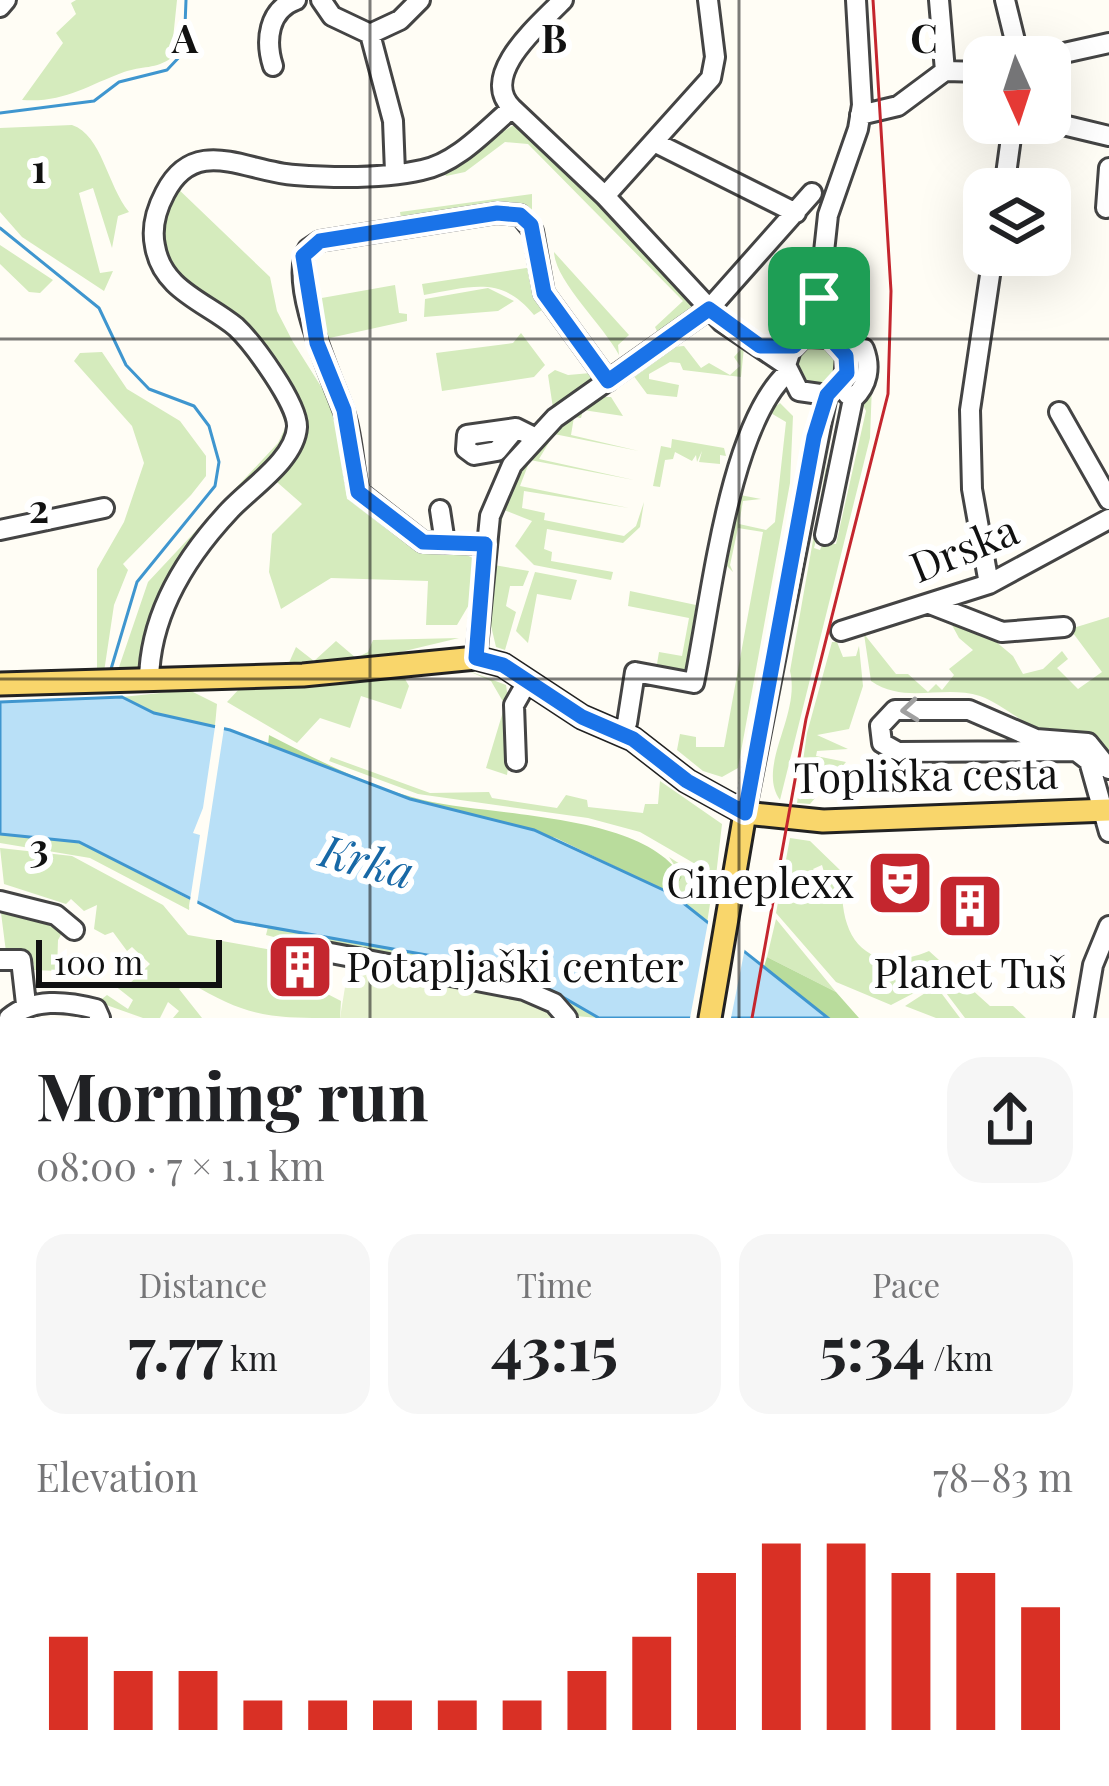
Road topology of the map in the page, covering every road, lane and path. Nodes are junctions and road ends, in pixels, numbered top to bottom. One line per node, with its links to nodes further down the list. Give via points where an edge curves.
1 (6, 0): 10 (street)
2 (296, 0): 15 (street, via 270,26)
3 (321, 0): 11 (street, via 332,16)
4 (420, 0): 11 (street)
5 (563, 0): 18 (street, via 511,58 500,91)
6 (708, 0): 22 (street, via 711,78)
7 (856, 0): 19 (street)
8 (939, 0): 16 (street)
9 (1005, 0): 12 (street)
10 (0, 7)
11 (370, 34): 24 (street, via 393,121)
12 (1013, 36)
13 (1109, 43): 14 (street)
14 (1071, 51)
15 (273, 67)
16 (945, 71): 17 (street); 19 (street, via 898,106)
17 (963, 71)
18 (512, 108): 24 (street, via 440,164); 26 (street)
19 (860, 115): 30 (street, via 828,215)
20 (1071, 127): 21 (street)
21 (1109, 136)
22 (656, 142): 26 (street); 28 (street)
23 (1109, 168): 27 (street)
24 (395, 172): 51 (street, via 288,175 199,160 171,181 156,210 160,262 181,292 245,338 289,397 297,427 290,448 186,566 153,634)
25 (812, 193): 28 (street)
26 (605, 196): 31 (street)
27 (1106, 208)
28 (796, 213): 31 (street)
29 (990, 276): 46 (street, via 970,410 972,489)
30 (819, 298): 32 (street); 33 (street)
31 (709, 309): 33 (street); 34 (street)
32 (836, 343): 33 (street); 35 (street, via 847,373)
33 (795, 367): 35 (street); 37 (street); 55 (street, via 764,400 720,545 694,683 635,672)
34 (608, 381): 44 (street, via 556,313 531,225 506,212 320,241 303,256 317,343 344,410 358,492 423,542); 45 (street, via 525,432 495,498)
35 (840, 394): 37 (street); 43 (street)
36 (1059, 412): 38 (street)
37 (814, 437): 60 (street)
38 (1109, 500)
39 (104, 508): 42 (street)
40 (440, 510): 44 (street)
41 (1109, 519): 46 (street, Drska)
42 (0, 530)
43 (825, 536)
44 (445, 543): 45 (street)
45 (485, 544): 50 (street)
46 (989, 584): 47 (street, Drska)
47 (930, 604): 48 (street, via 1002,632); 49 (street, Drska)
48 (1064, 627)
49 (841, 632)
50 (476, 658): 51 (main road); 52 (main road)
51 (143, 681): 53 (main road)
52 (527, 682): 55 (main road); 57 (street, via 514,705)
53 (0, 684)
54 (1000, 724): 56 (street); 56 (street, one-way to 56, via 969,710 904,709 888,713 879,733 898,752); 58 (street, via 1036,739 1088,743)
55 (619, 732): 60 (main road)
56 (1000, 752): 59 (street, via 1083,755)
57 (516, 761)
58 (1109, 770)
59 (1108, 812): 60 (main road, Topliška cesta, via 823,821)
60 (745, 813): 70 (main road)
61 (0, 901): 63 (street, via 56,915)
62 (1109, 926): 71 (street)
63 (74, 930)
64 (315, 950): 69 (street, via 524,990)
65 (0, 960): 66 (street, via 21,959)
66 (26, 1004): 67 (street); 68 (street, via 72,1004 96,1009)
67 (9, 1018)
68 (100, 1018)
69 (568, 1018)
70 (710, 1018)
71 (1084, 1018)

